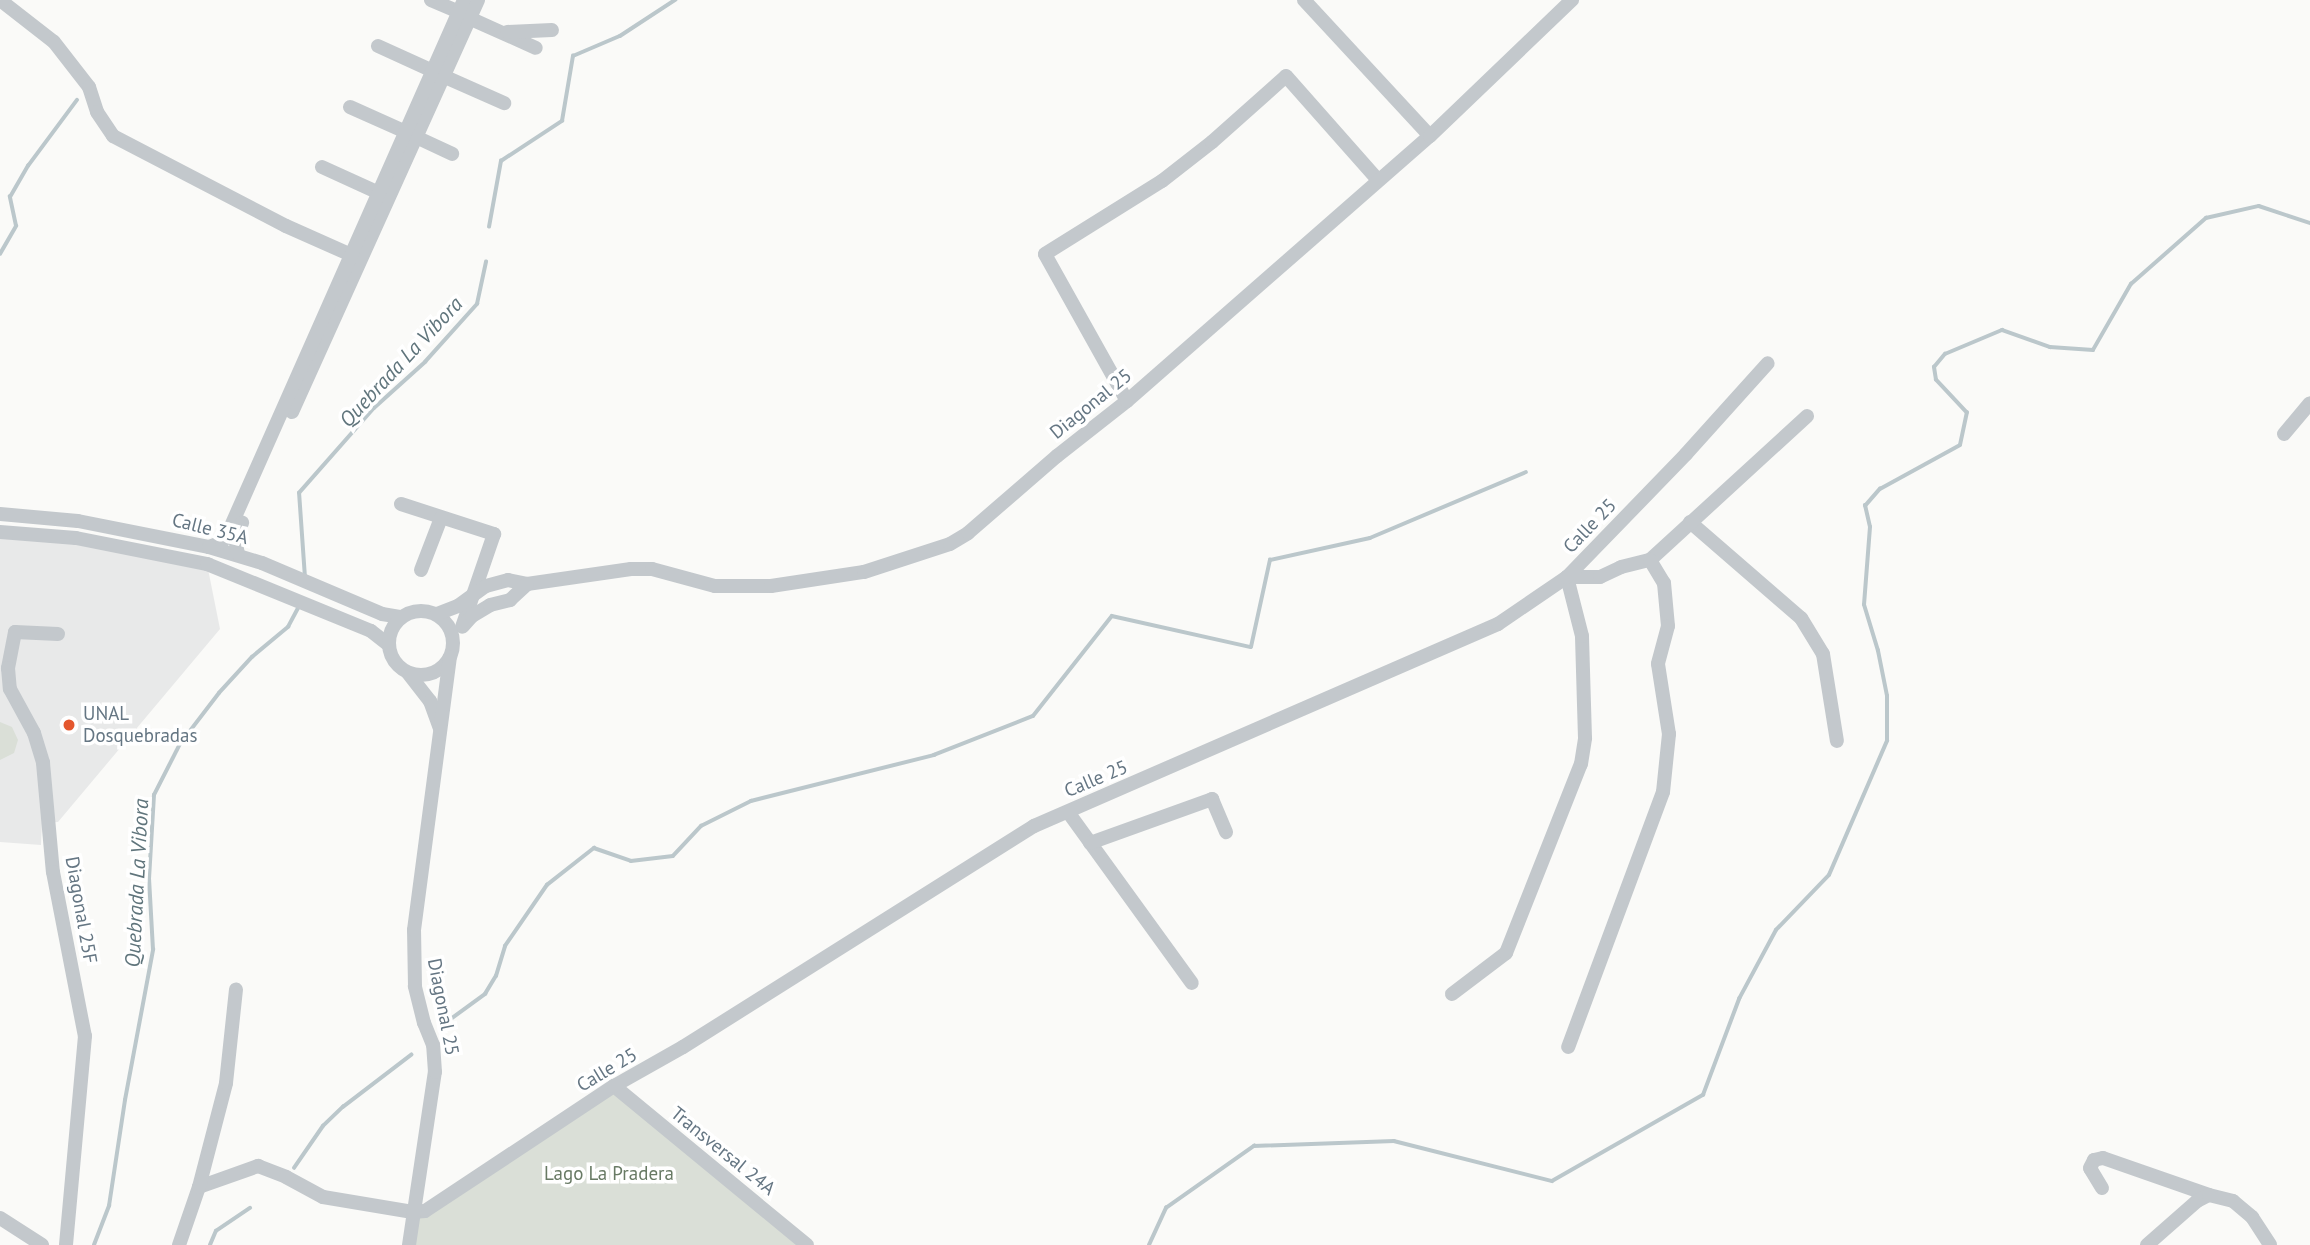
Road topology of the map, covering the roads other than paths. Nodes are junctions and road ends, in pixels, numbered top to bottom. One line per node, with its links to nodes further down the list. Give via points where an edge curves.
1 (431, 0): 6 (street)
2 (478, 0): 6 (street)
3 (1304, 0): 15 (street)
4 (1572, 0): 15 (street, Diagonal 25)
5 (2, 3): 20 (street, via 54,42 80,73 113,136)
6 (464, 10): 8 (street); 11 (street)
7 (552, 30): 8 (street)
8 (502, 33): 10 (street)
9 (378, 46): 11 (street)
10 (536, 48)
11 (438, 73): 12 (street); 14 (street)
12 (504, 103)
13 (350, 107): 14 (street)
14 (411, 134): 16 (street); 19 (street); 20 (street)
15 (1430, 136): 18 (street, Diagonal 25)
16 (452, 154)
17 (322, 167): 19 (street)
18 (1378, 180): 22 (street, Diagonal 25); 22 (street, via 1286,76 1162,181 1045,254)
19 (379, 193): 20 (street)
20 (356, 257): 31 (street, via 227,535); 32 (street, via 235,538)
21 (1768, 363): 35 (street, Calle 25)
22 (1127, 401): 36 (street, Diagonal 25, via 968,533 950,544 864,572 771,586 715,586 652,569 631,569)
23 (2310, 403): 25 (street)
24 (1807, 416): 29 (street)
25 (2284, 434)
26 (401, 504): 28 (street)
27 (0, 514): 31 (street, Calle 35A, via 78,521)
28 (441, 518): 34 (street); 37 (street, via 494,534)
29 (1690, 522): 33 (street); 46 (street, via 1801,618 1823,654)
30 (0, 532): 42 (street, Calle 35A, via 76,538 170,555 253,581 371,631)
31 (209, 547): 32 (street, Calle 35A)
32 (238, 554): 39 (street, Calle 35A, via 382,614)
33 (1650, 560): 35 (street, via 1600,577); 53 (street, via 1664,583 1668,626 1658,664 1669,734 1663,792)
34 (421, 570)
35 (1567, 577): 47 (street, Calle 25, via 1498,624); 52 (street, via 1582,636 1585,738 1581,764 1506,953)
36 (527, 584): 37 (street, Diagonal 25, via 508,580 486,586); 40 (street, Diagonal 25, via 510,600 490,605)
37 (471, 598): 38 (street, Diagonal 25); 40 (street)
38 (437, 614): 39 (street, via 418,610); 43 (street, via 450,628)
39 (400, 617): 42 (street)
40 (462, 627): 43 (street, Diagonal 25)
41 (58, 634): 61 (street, Diagonal 25F, via 15,632 8,667 10,690 34,733 43,762 52,872 85,1036)
42 (389, 645): 44 (street, via 394,662)
43 (452, 652): 44 (street, via 445,665 427,675); 45 (street, Diagonal 25)
44 (408, 673): 45 (street, Diagonal 25, via 430,701)
45 (442, 735): 58 (street, Diagonal 25, via 412,950 415,986 431,1038 435,1072)
46 (1837, 741)
47 (1068, 812): 49 (street); 54 (street, Calle 25, via 1034,826)
48 (1226, 832): 49 (street, via 1212,799)
49 (1090, 843): 50 (street)
50 (1192, 983)
51 (236, 990): 55 (street, via 226,1083)
52 (1452, 994)
53 (1568, 1047)
54 (614, 1086): 58 (street, Calle 25, via 425,1211); 64 (street, Transversal 24A)
55 (199, 1187): 58 (street, via 258,1166 323,1197); 62 (street)
56 (2102, 1188): 57 (street, via 2090,1168 2094,1160 2103,1158)
57 (2209, 1195): 65 (street); 66 (street, via 2233,1201 2252,1217)
58 (413, 1212): 63 (street, Diagonal 25)
59 (1, 1220): 60 (street)
60 (42, 1245)
61 (66, 1245)
62 (179, 1245)
63 (409, 1245)
64 (807, 1245)
65 (2147, 1245)
66 (2270, 1245)

